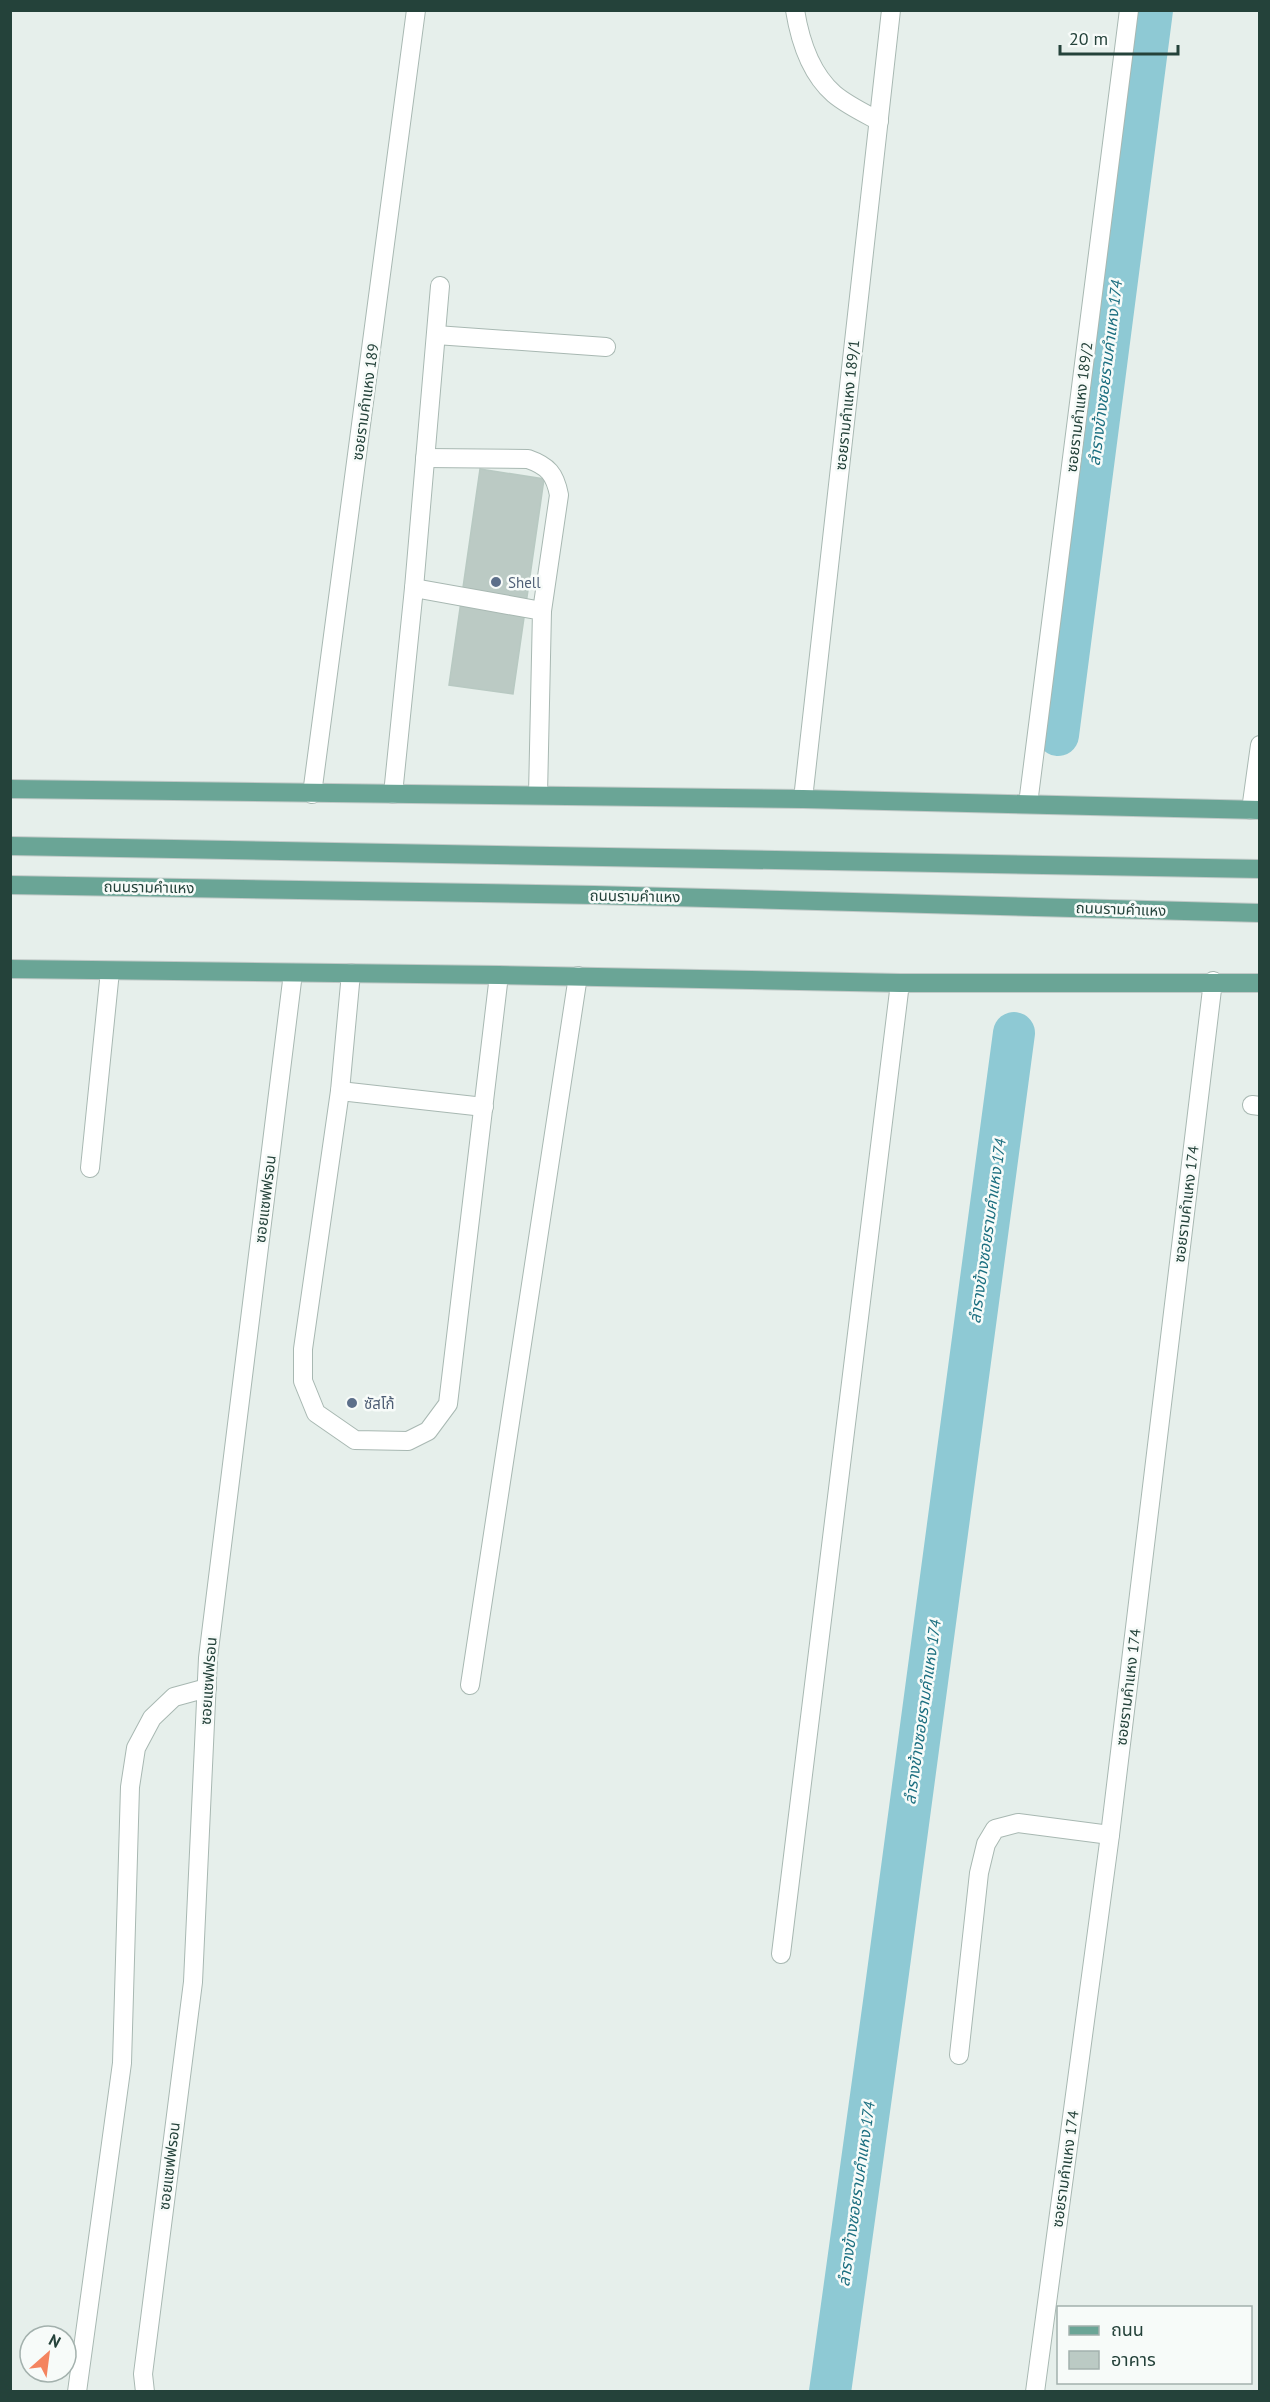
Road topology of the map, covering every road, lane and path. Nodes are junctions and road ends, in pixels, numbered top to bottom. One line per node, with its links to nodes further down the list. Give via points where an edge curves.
1 (416, 10): 14 (street, ซอยรามคำแหง 189)
2 (795, 10): 5 (street, via 799,38 810,64 834,94)
3 (891, 10): 5 (street, ซอยรามคำแหง 189/1)
4 (1129, 10): 18 (street, ซอยรามคำแหง 189/2)
5 (879, 122): 17 (street, ซอยรามคำแหง 189/1)
6 (440, 286): 7 (street)
7 (436, 335): 8 (street); 9 (street)
8 (606, 347)
9 (425, 458): 10 (street); 11 (street, via 528,459 551,471 559,495)
10 (414, 588): 11 (street); 15 (street)
11 (542, 611): 16 (street)
12 (1260, 745): 19 (street)
13 (10, 789): 14 (main road)
14 (312, 794): 15 (main road)
15 (393, 794): 16 (main road)
16 (538, 795): 17 (main road)
17 (803, 799): 18 (main road)
18 (1028, 804): 19 (main road)
19 (1255, 810)
20 (10, 846): 21 (main road)
21 (1260, 868)
22 (10, 885): 23 (main road, ถนนรามคำแหง, via 594,895)
23 (1260, 913)
24 (10, 969): 25 (main road)
25 (110, 971): 26 (main road); 35 (street)
26 (293, 973): 27 (main road); 37 (street, ซอยแซฟฟรอน)
27 (351, 973): 28 (main road); 33 (street)
28 (499, 975): 29 (main road); 34 (street)
29 (578, 976): 32 (main road); 36 (street)
30 (1213, 981): 31 (main road); 32 (main road); 38 (street, ซอยรามคำแหง 174)
31 (1260, 982)
32 (900, 984): 39 (street)
33 (340, 1091): 34 (street); 34 (street, via 306,1327 303,1381 316,1413 355,1440 408,1441 428,1431 448,1404)
34 (484, 1107)
35 (90, 1168)
36 (470, 1685)
37 (207, 1688): 41 (street, via 174,1697 152,1718 136,1748 130,1787 122,2063); 42 (street, ซอยแซฟฟรอน, via 193,1982 143,2374)
38 (1110, 1835): 40 (street, via 1018,1823 995,1829 986,1844 979,1873); 43 (street, ซอยรามคำแหง 174)
39 (781, 1954)
40 (959, 2055)
41 (77, 2391)
42 (145, 2391)
43 (1035, 2391)

